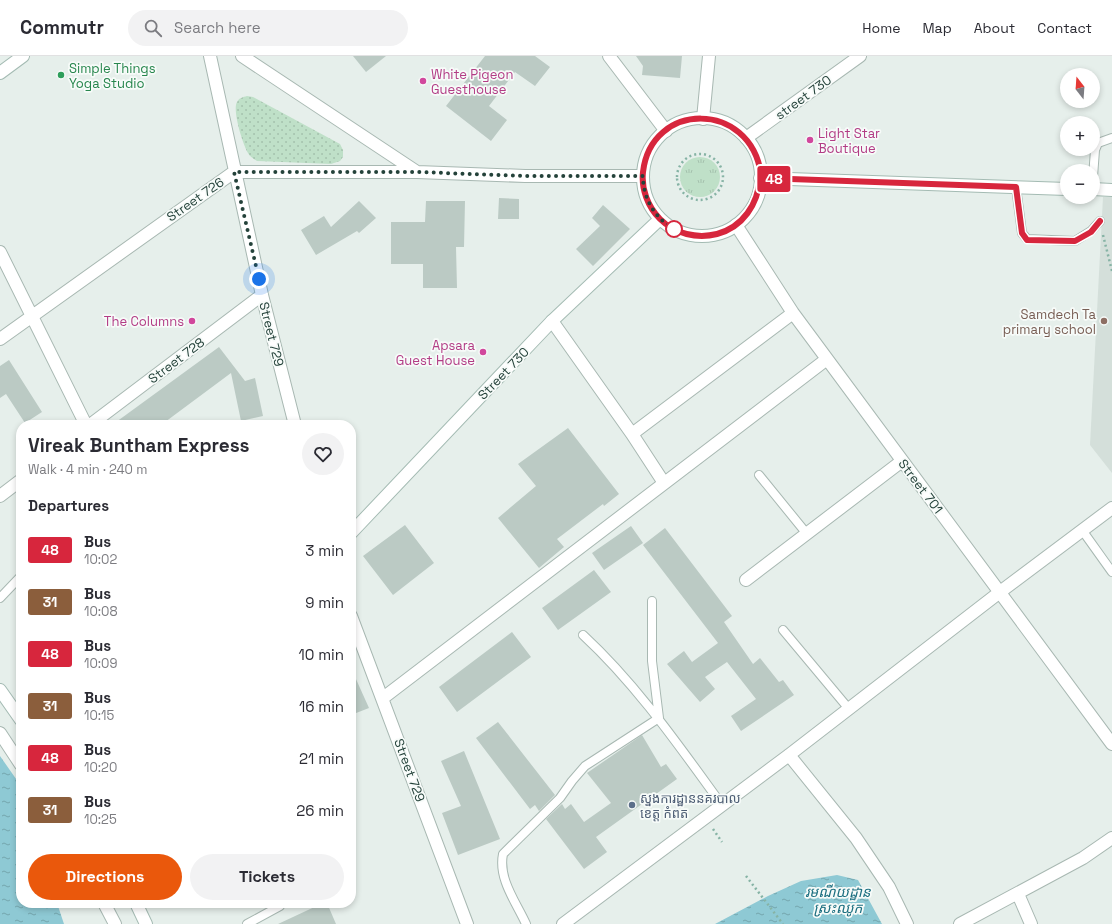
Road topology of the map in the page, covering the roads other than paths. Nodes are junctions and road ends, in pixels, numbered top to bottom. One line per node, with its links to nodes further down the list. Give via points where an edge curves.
1 (23, 56): 7 (street)
2 (210, 56): 13 (street, Street 729)
3 (242, 56): 14 (street)
4 (609, 56): 9 (street)
5 (709, 56): 8 (street)
6 (860, 56): 10 (street, street 730)
7 (0, 73)
8 (703, 119): 9 (street, via 684,121); 10 (street, via 720,121)
9 (666, 131): 15 (street, via 651,147)
10 (746, 138): 16 (street, via 756,155)
11 (1112, 138): 12 (lane, via 1098,143)
12 (1094, 164)
13 (234, 172): 14 (street, Street 726); 25 (street, Street 729); 27 (street, Street 726)
14 (418, 172): 15 (street, Street 726, via 524,176)
15 (643, 176): 21 (street, via 648,202)
16 (760, 178): 17 (street); 23 (street, via 755,202 747,215)
17 (1016, 187): 18 (street); 22 (lane, via 1022,233 1027,240 1075,241 1091,232)
18 (1060, 188)
19 (1100, 190): 20 (street)
20 (1112, 190)
21 (660, 218): 23 (street, via 679,232 695,235 716,234); 28 (street, Street 730)
22 (1100, 221)
23 (736, 225): 26 (street, Street 701)
24 (0, 252): 27 (street)
25 (262, 295): 32 (street, Street 728); 33 (street, Street 729)
26 (792, 313): 30 (street, Street 701); 34 (street)
27 (31, 316): 29 (street, Street 726); 31 (street)
28 (552, 322): 34 (street); 41 (street, Street 730)
29 (0, 339)
30 (827, 359): 35 (street, Street 701); 37 (street)
31 (83, 420)
32 (97, 420)
33 (294, 420)
34 (632, 434): 37 (street)
35 (902, 461): 43 (street); 47 (street, Street 701)
36 (759, 475): 43 (lane)
37 (664, 483): 54 (street)
38 (16, 484): 39 (street)
39 (0, 496)
40 (1112, 508): 42 (street)
41 (356, 528)
42 (1082, 530): 44 (lane); 47 (street)
43 (807, 534): 45 (street)
44 (1112, 572)
45 (746, 580)
46 (16, 581): 48 (lane)
47 (1000, 592): 55 (street); 59 (street, Street 701)
48 (0, 598)
49 (652, 601): 57 (lane, via 652,661)
50 (356, 629): 54 (street, Street 729)
51 (783, 630): 55 (lane)
52 (583, 635): 57 (lane, via 615,666)
53 (0, 690): 56 (street)
54 (383, 698): 71 (street, Street 729)
55 (849, 709): 60 (street)
56 (16, 713)
57 (659, 718): 62 (lane); 72 (lane, via 585,766 560,798 503,854 502,875)
58 (0, 733): 61 (street)
59 (1112, 744)
60 (789, 755): 62 (street); 74 (street, via 856,838 889,887)
61 (16, 757)
62 (722, 805): 73 (street)
63 (1112, 838): 64 (street, via 1083,858)
64 (1018, 894): 75 (street); 76 (street)
65 (107, 908): 68 (street)
66 (138, 908): 69 (street)
67 (276, 908): 70 (lane)
68 (115, 924)
69 (146, 924)
70 (246, 924)
71 (467, 924)
72 (526, 924)
73 (564, 924)
74 (907, 924)
75 (960, 924)
76 (1031, 924)

